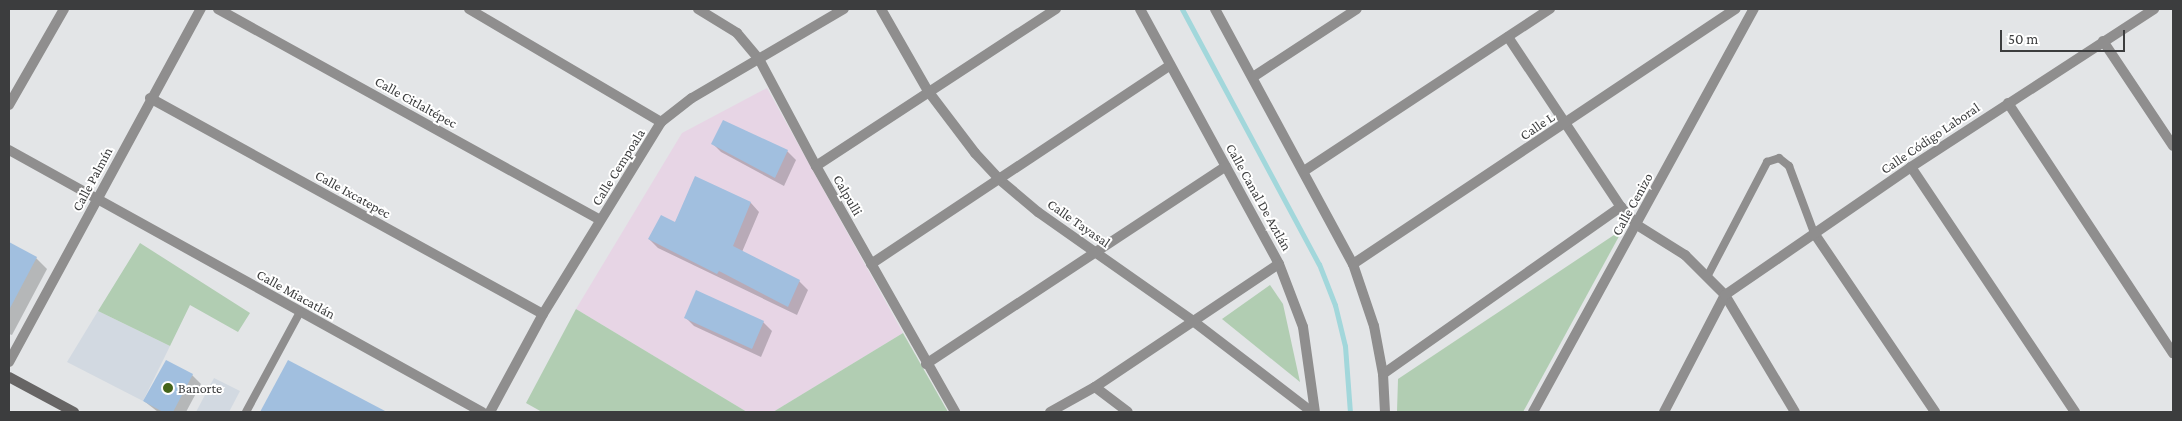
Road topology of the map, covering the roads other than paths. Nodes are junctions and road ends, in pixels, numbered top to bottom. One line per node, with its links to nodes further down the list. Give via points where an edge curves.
1 (64, 9): 24 (street)
2 (201, 9): 22 (street, Calle Palmín)
3 (218, 9): 36 (street, Calle Citlaltépec)
4 (469, 9): 25 (street)
5 (698, 9): 18 (street, Calpulli, via 737,33)
6 (844, 9): 18 (street, Calle Cempoala)
7 (881, 9): 21 (street, Calle Tayasal)
8 (1056, 9): 21 (street)
9 (1140, 9): 19 (street, Calle Canal De Aztlán)
10 (1215, 9): 20 (street)
11 (1357, 9): 20 (street)
12 (1550, 9): 16 (street)
13 (1736, 9): 26 (street, Calle L)
14 (1754, 9): 37 (street, Calle Cenizo)
15 (2154, 9): 17 (street, Calle Código Laboral)
16 (1508, 37): 26 (street); 32 (street)
17 (2103, 41): 23 (street, Calle Código Laboral); 27 (street)
18 (759, 59): 25 (street, Calle Cempoala, via 679,106); 29 (street, Calpulli)
19 (1170, 65): 30 (street, Calle Canal De Aztlán); 33 (street)
20 (1253, 77): 32 (street)
21 (928, 91): 29 (street); 33 (street, Calle Tayasal)
22 (150, 98): 34 (street, Calle Palmín); 46 (street, Calle Ixcatepec)
23 (2008, 103): 31 (street, Calle Código Laboral); 48 (street)
24 (9, 105)
25 (661, 122): 36 (street, Calle Cempoala)
26 (1564, 124): 35 (street); 42 (street, Calle L)
27 (2173, 146)
28 (9, 150): 34 (street, Calle Miacatlán)
29 (816, 166): 40 (street, Calpulli)
30 (1226, 166): 39 (street); 41 (street, Calle Canal De Aztlán)
31 (1911, 167): 38 (street, Calle Código Laboral); 67 (street)
32 (1304, 171): 42 (street)
33 (1000, 180): 39 (street, Calle Tayasal, via 1038,212); 40 (street)
34 (96, 200): 45 (street, Calle Miacatlán); 49 (street, Calle Palmín)
35 (1621, 206): 37 (street); 51 (street)
36 (600, 220): 46 (street, Calle Cempoala)
37 (1637, 225): 43 (street, via 1685,255); 63 (street, Calle Cenizo)
38 (1814, 232): 43 (lane, via 1789,166 1779,158 1767,162); 44 (street, Calle Código Laboral); 66 (street)
39 (1096, 252): 47 (street, Calle Tayasal); 50 (street)
40 (871, 264): 50 (street, Calpulli)
41 (1279, 264): 47 (street); 61 (street, Calle Canal De Aztlán, via 1303,327)
42 (1353, 264): 51 (street, via 1374,326)
43 (1708, 277): 44 (street)
44 (1725, 295): 64 (street); 65 (street)
45 (300, 312): 55 (lane); 56 (street, Calle Miacatlán)
46 (543, 314): 57 (street, Calle Cempoala)
47 (1193, 321): 53 (street); 61 (street, Calle Tayasal)
48 (2173, 354)
49 (9, 362)
50 (926, 364): 58 (street, Calpulli)
51 (1383, 374): 62 (street)
52 (9, 377): 54 (main road)
53 (1095, 387): 59 (street); 60 (street)
54 (74, 412)
55 (246, 412)
56 (482, 412)
57 (490, 412)
58 (955, 412)
59 (1050, 412)
60 (1128, 412)
61 (1313, 412)
62 (1385, 412)
63 (1533, 412)
64 (1664, 412)
65 (1795, 412)
66 (1935, 412)
67 (2074, 412)

